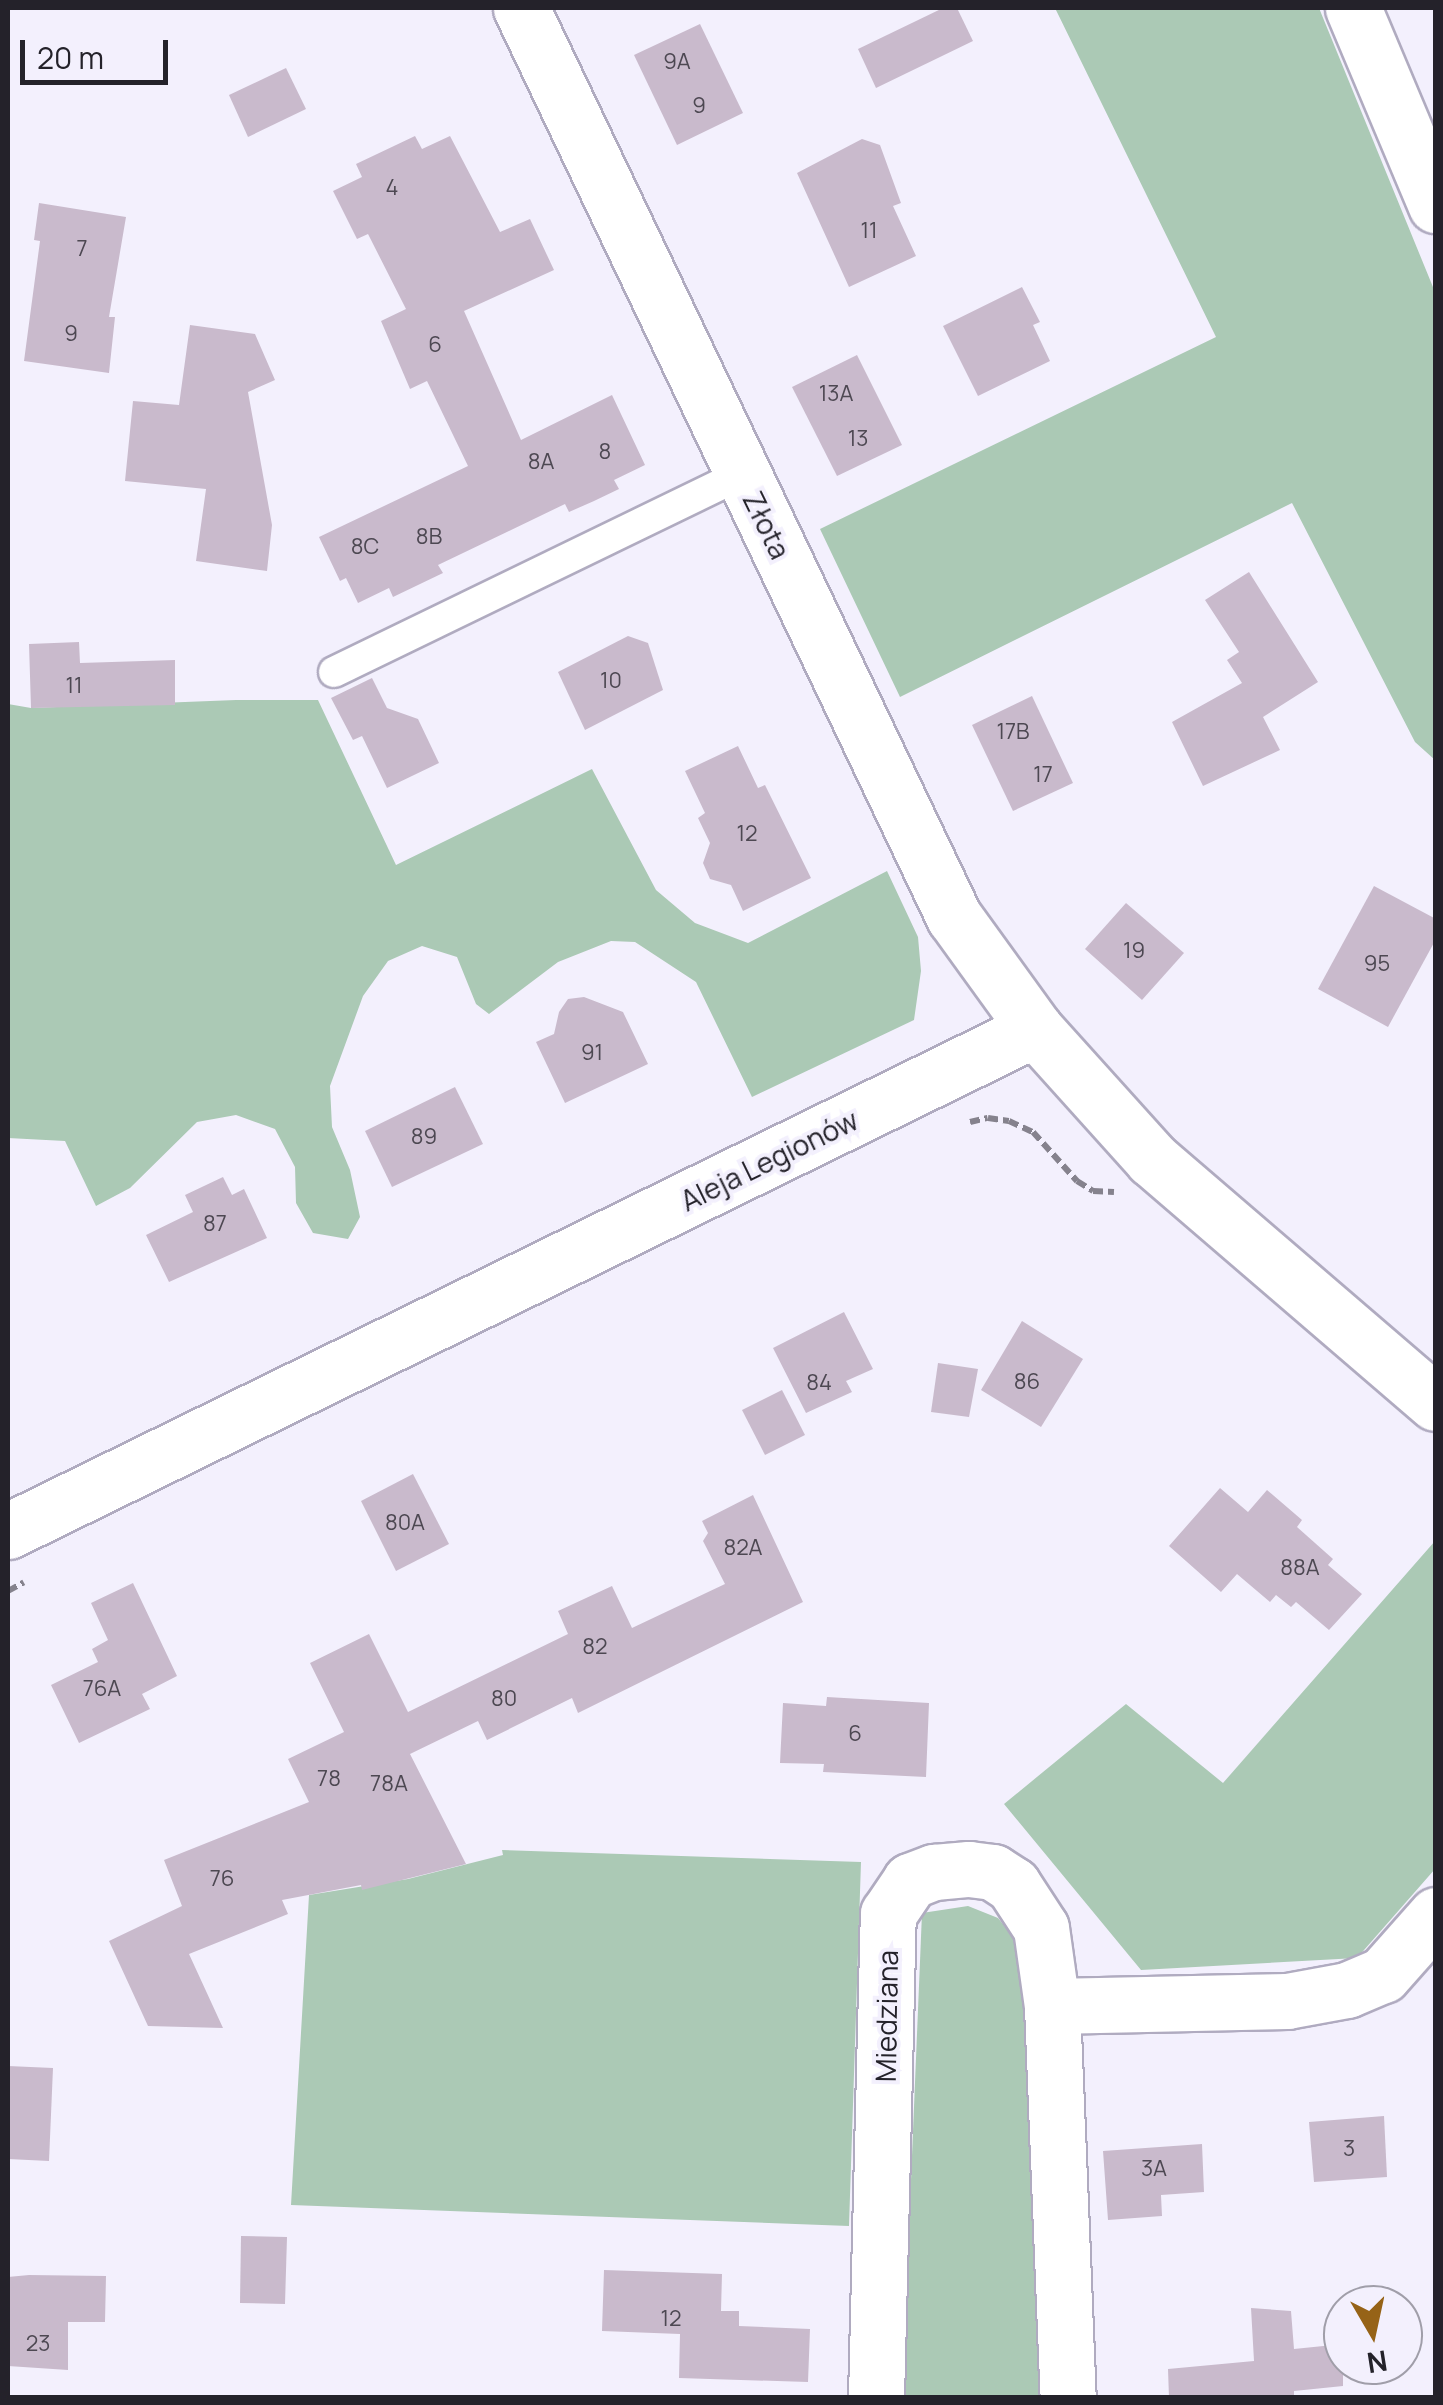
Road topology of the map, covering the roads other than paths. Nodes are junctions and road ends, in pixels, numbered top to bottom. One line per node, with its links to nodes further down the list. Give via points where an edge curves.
1 (521, 8): 4 (street, Złota)
2 (1353, 8): 3 (street)
3 (1436, 205)
4 (742, 474): 5 (lane); 6 (street, Złota, via 954,917)
5 (334, 672)
6 (1035, 1028): 7 (street, via 1152,1159); 8 (street, Aleja Legionów)
7 (1436, 1403)
8 (8, 1531)
9 (1436, 1915): 10 (street, via 1382,1975 1347,1990 1287,2001)
10 (1052, 2006): 11 (street, Miedziana, via 1041,1928 1013,1885 993,1872 952,1870 910,1882 897,1895 888,1914); 12 (street, Miedziana)
11 (876, 2398)
12 (1068, 2398)

